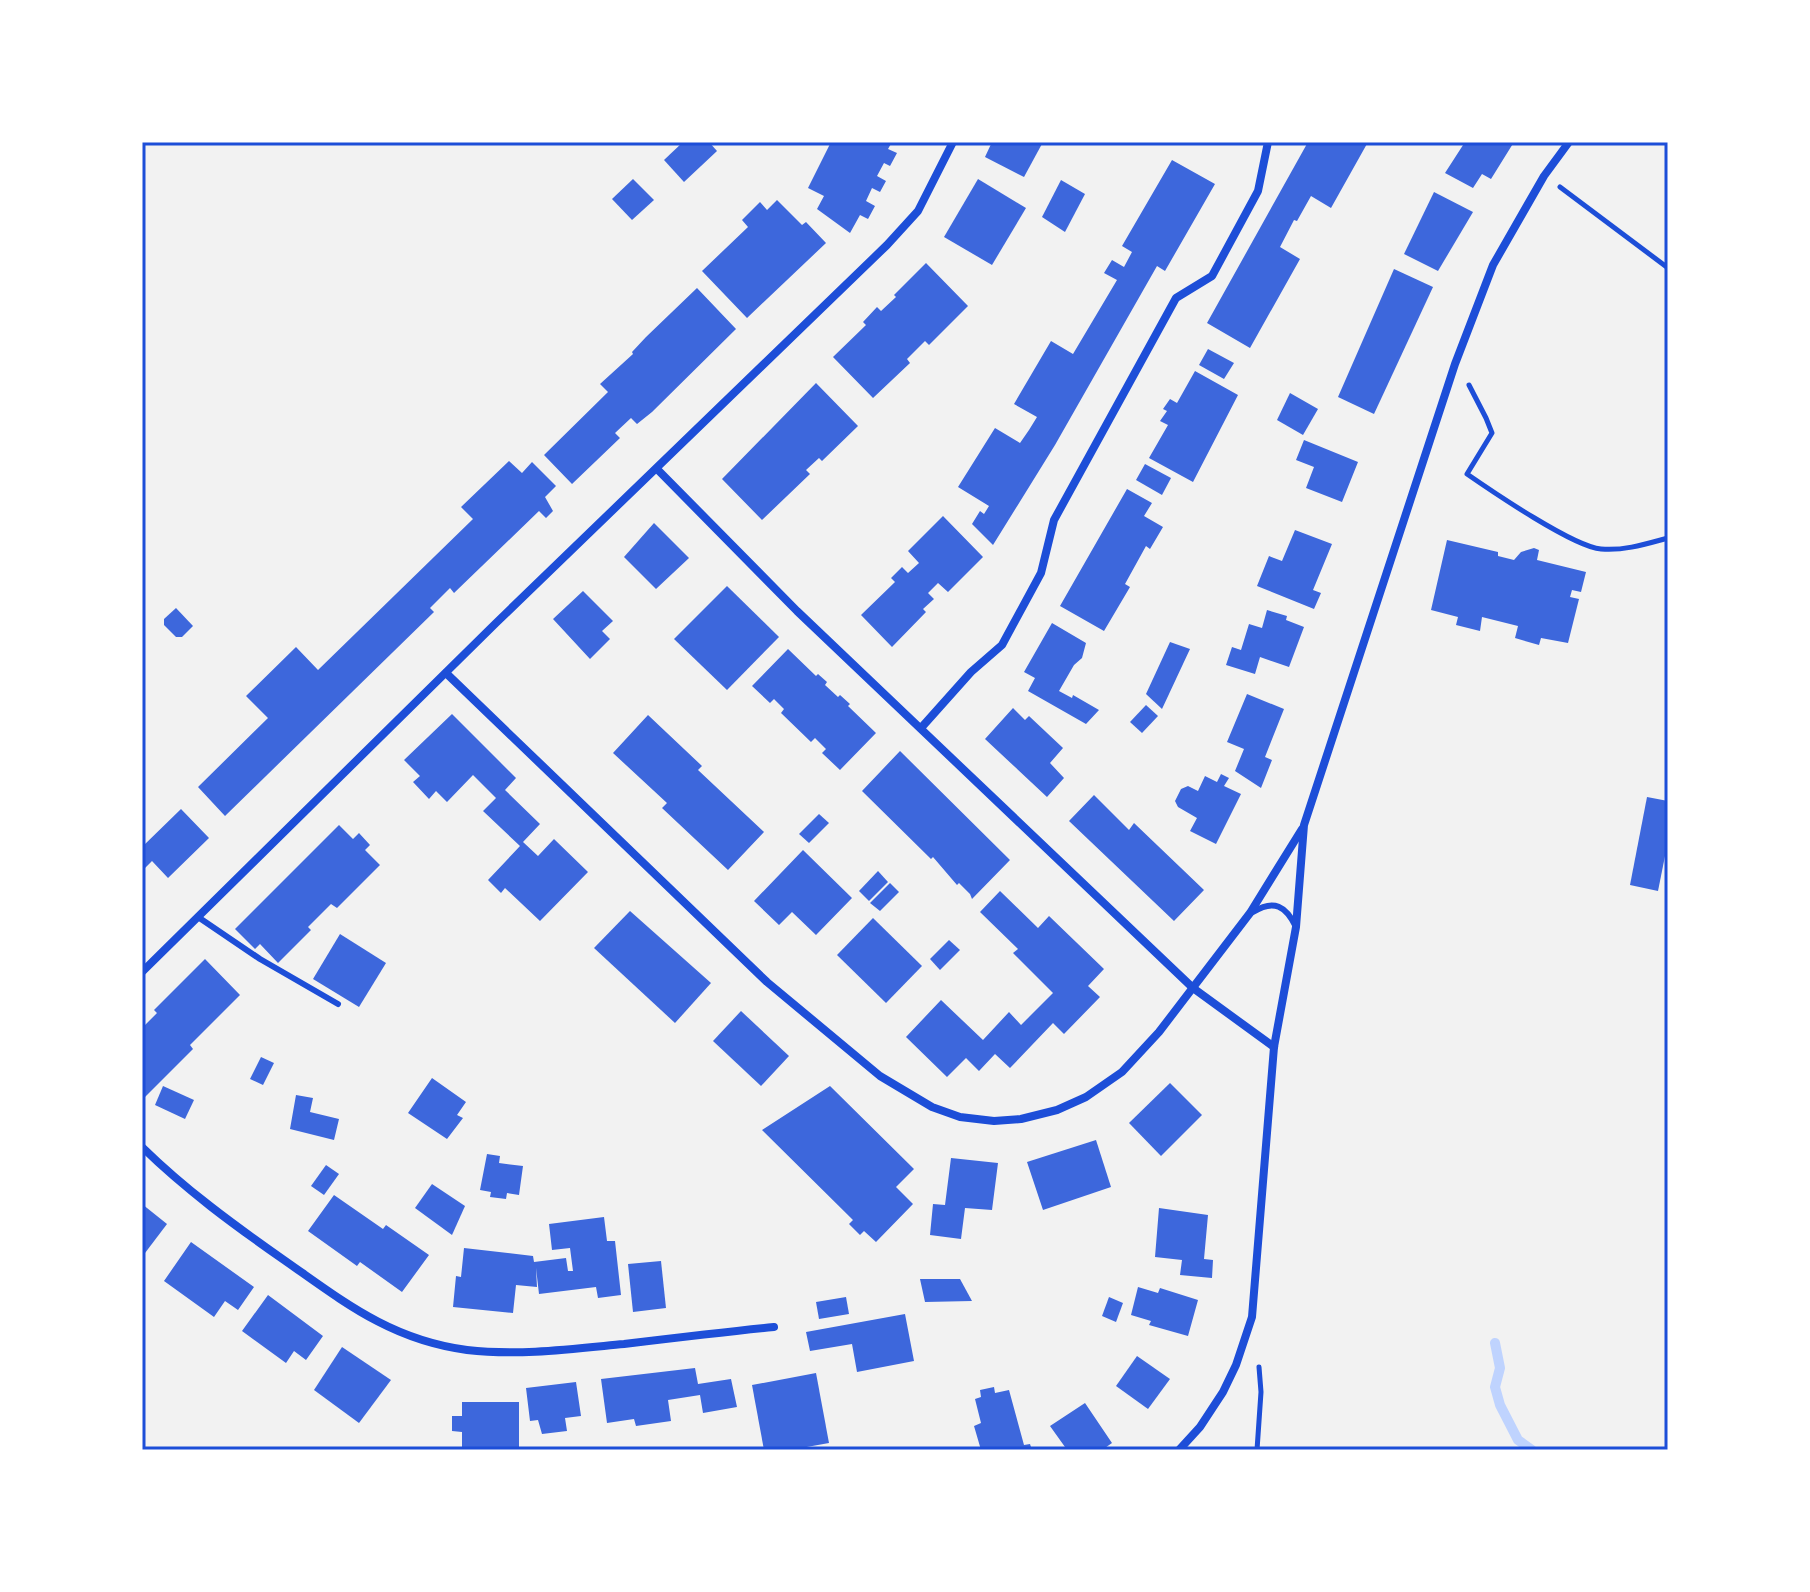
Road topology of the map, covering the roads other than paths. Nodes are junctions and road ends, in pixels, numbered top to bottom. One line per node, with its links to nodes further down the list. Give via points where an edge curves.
1 (953, 142): 4 (street, via 918,211)
2 (1268, 142): 6 (street, via 1258,191 1212,276 1176,298 1054,520 1041,573 1002,645)
3 (1569, 142): 7 (street, via 1493,265 1455,364)
4 (657, 469): 5 (street); 6 (street)
5 (446, 673): 9 (street); 12 (street, via 767,982 880,1076 932,1107 960,1117 1008,1120 1057,1110 1086,1097 1122,1072)
6 (921, 728): 12 (street)
7 (1304, 825): 8 (street); 10 (street)
8 (1250, 913): 10 (lane, via 1263,905 1278,905); 12 (street)
9 (198, 917): 11 (street); 13 (lane)
10 (1296, 927): 14 (street)
11 (142, 972)
12 (1193, 988): 14 (street)
13 (338, 1004)
14 (1274, 1047): 17 (street, via 1249,1331 1223,1392)
15 (142, 1147): 16 (street, via 178,1183 240,1229 366,1317 411,1337 465,1350 511,1352)
16 (774, 1327)
17 (1179, 1450)

